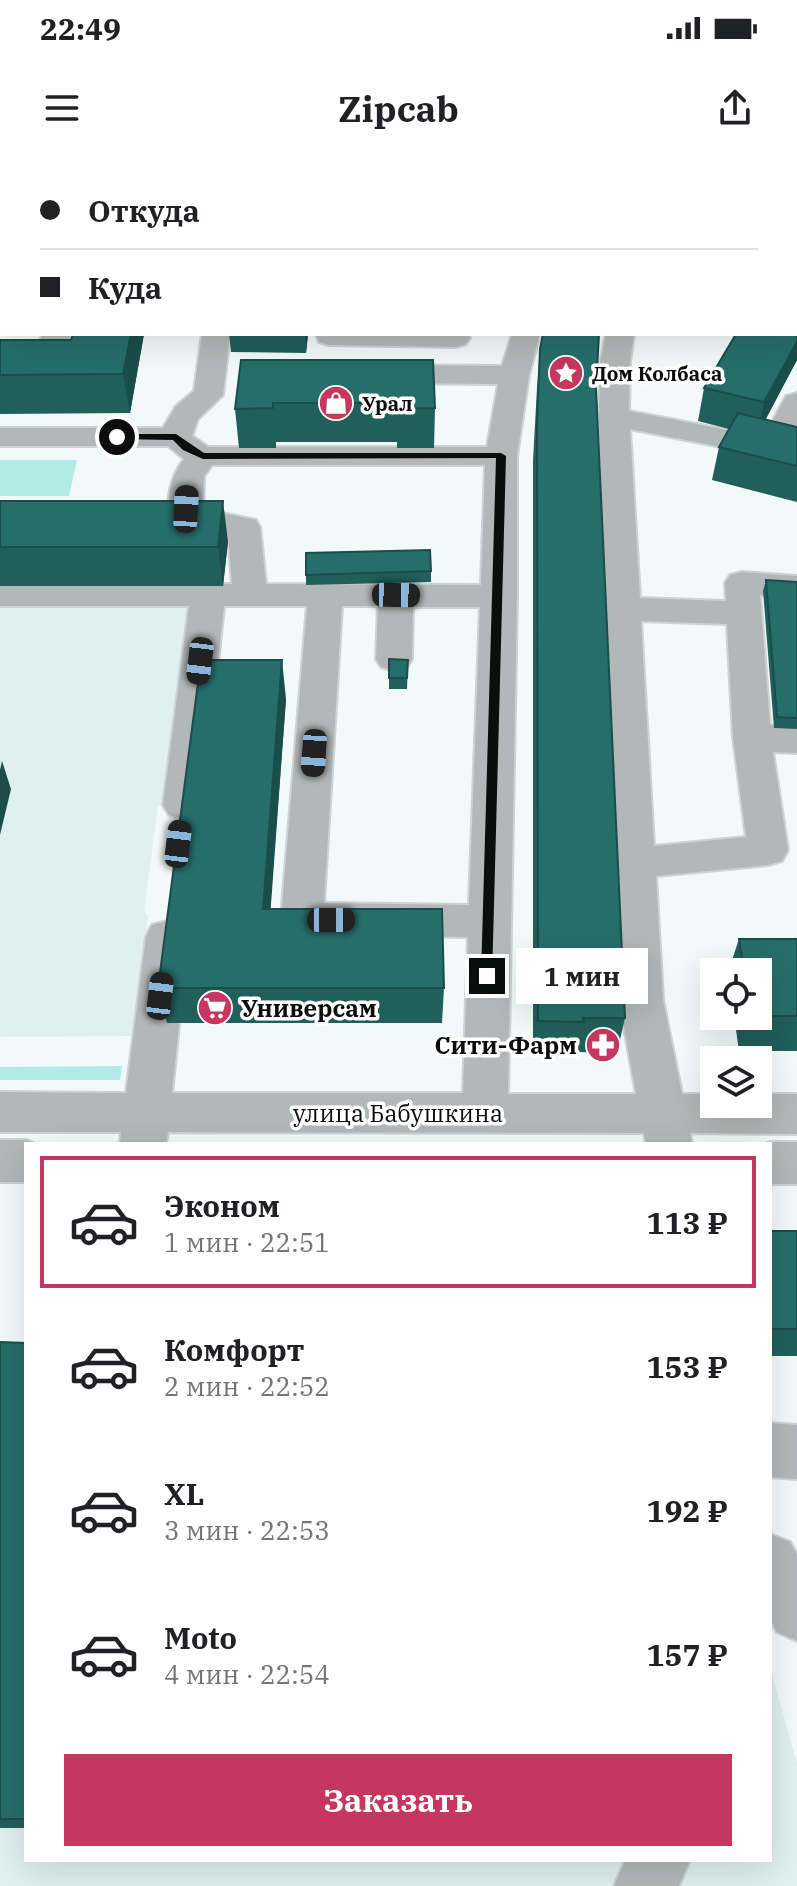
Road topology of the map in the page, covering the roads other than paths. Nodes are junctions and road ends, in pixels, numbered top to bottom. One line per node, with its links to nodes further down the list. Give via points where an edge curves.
1 (56, 336): 7 (street, via 53,345 30,356)
2 (217, 336): 12 (street, via 226,373 179,421)
3 (525, 336): 8 (street)
4 (620, 336): 10 (street)
5 (456, 338): 6 (street)
6 (332, 351): 8 (street)
7 (0, 357)
8 (514, 375): 15 (street)
9 (797, 402): 13 (street)
10 (614, 419): 13 (street); 23 (street)
11 (0, 437): 12 (street)
12 (176, 437): 14 (street)
13 (785, 450)
14 (203, 456): 15 (street); 18 (street, via 188,475 186,516 244,527)
15 (501, 456): 22 (street)
16 (797, 587): 24 (street, via 742,583)
17 (208, 593): 18 (street); 19 (street); 28 (street)
18 (250, 594): 20 (street)
19 (0, 595)
20 (325, 595): 21 (street); 31 (street, via 302,919)
21 (396, 595): 22 (street); 25 (street)
22 (500, 596): 31 (street)
23 (625, 609): 24 (street); 29 (street)
24 (744, 613): 26 (street)
25 (394, 659)
26 (752, 737): 27 (street); 29 (street, via 768,850)
27 (797, 740)
28 (179, 835)
29 (634, 863): 36 (street, via 641,1000)
30 (172, 898): 35 (street)
31 (488, 921): 33 (street)
32 (0, 1112): 35 (street, улица Бабушкина)
33 (485, 1113): 35 (street, улица Бабушкина); 36 (street, улица Бабушкина)
34 (797, 1114): 36 (street, улица Бабушкина)
35 (145, 1128)
36 (667, 1129)
37 (0, 1161): 38 (street)
38 (24, 1161)
39 (772, 1163): 40 (street)
40 (797, 1163)
41 (772, 1450): 42 (street)
42 (797, 1452)
43 (772, 1566): 44 (street)
44 (797, 1612)
45 (658, 1862): 46 (street)
46 (646, 1886)

